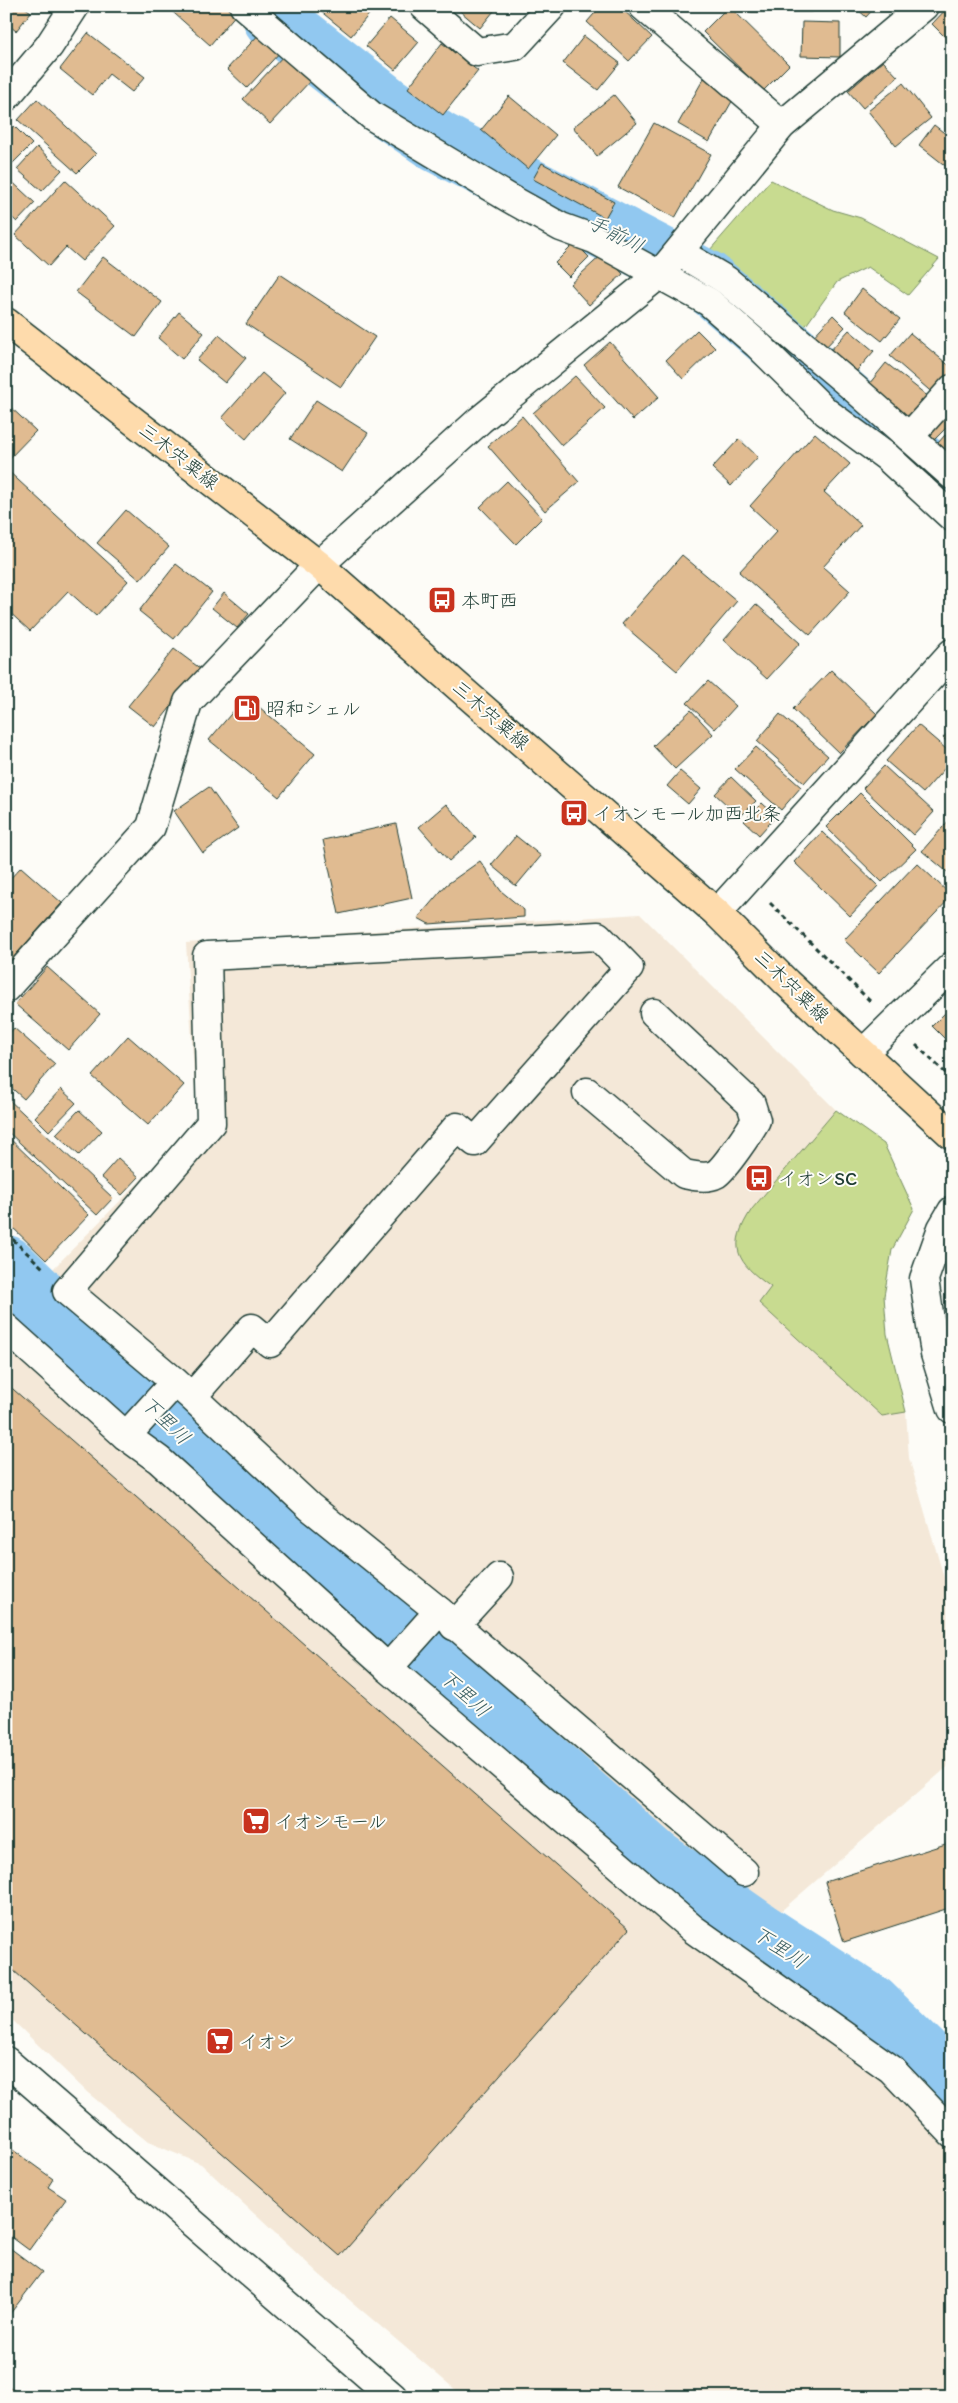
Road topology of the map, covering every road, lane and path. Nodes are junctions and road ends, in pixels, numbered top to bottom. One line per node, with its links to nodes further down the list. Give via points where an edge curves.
1 (76, 6): 7 (street, via 49,46)
2 (244, 6): 10 (street, via 372,116 508,198)
3 (424, 6): 4 (street, via 477,52 515,46)
4 (552, 6)
5 (643, 6): 8 (street)
6 (924, 6): 8 (street)
7 (6, 97)
8 (782, 125): 9 (street)
9 (680, 253): 10 (street); 13 (street, via 726,280)
10 (660, 274): 15 (street, via 709,302 826,412 887,457); 16 (street, via 480,420)
11 (6, 322): 16 (main road, 三木宍粟線)
12 (952, 388): 13 (street)
13 (909, 437): 14 (street)
14 (952, 475)
15 (952, 517)
16 (319, 565): 19 (main road, 三木宍粟線); 21 (street, via 188,702 151,827)
17 (952, 653): 19 (street)
18 (770, 903): 23 (path)
19 (717, 913): 24 (main road, 三木宍粟線)
20 (952, 966): 23 (street)
21 (6, 988)
22 (654, 1013): 26 (street, via 752,1104 756,1120 747,1137 716,1174 700,1177 684,1174)
23 (893, 1023): 24 (street); 25 (path)
24 (863, 1053): 27 (main road, 三木宍粟線)
25 (952, 1079)
26 (587, 1092)
27 (952, 1135)
28 (952, 1211): 33 (street, via 942,1228 924,1279 935,1354)
29 (6, 1234): 30 (path)
30 (67, 1291): 32 (street); 32 (street, via 211,1123 206,956 598,936 629,968 475,1142 457,1127 270,1343 252,1328)
31 (6, 1328): 34 (street)
32 (183, 1390): 34 (street); 36 (street, via 310,1507)
33 (952, 1409)
34 (126, 1436): 37 (street, via 159,1460)
35 (499, 1577): 36 (street)
36 (447, 1618): 37 (street); 38 (street)
37 (388, 1668): 40 (street, via 693,1930 891,2069)
38 (744, 1872)
39 (6, 2061): 41 (street)
40 (952, 2133)
41 (393, 2397)

